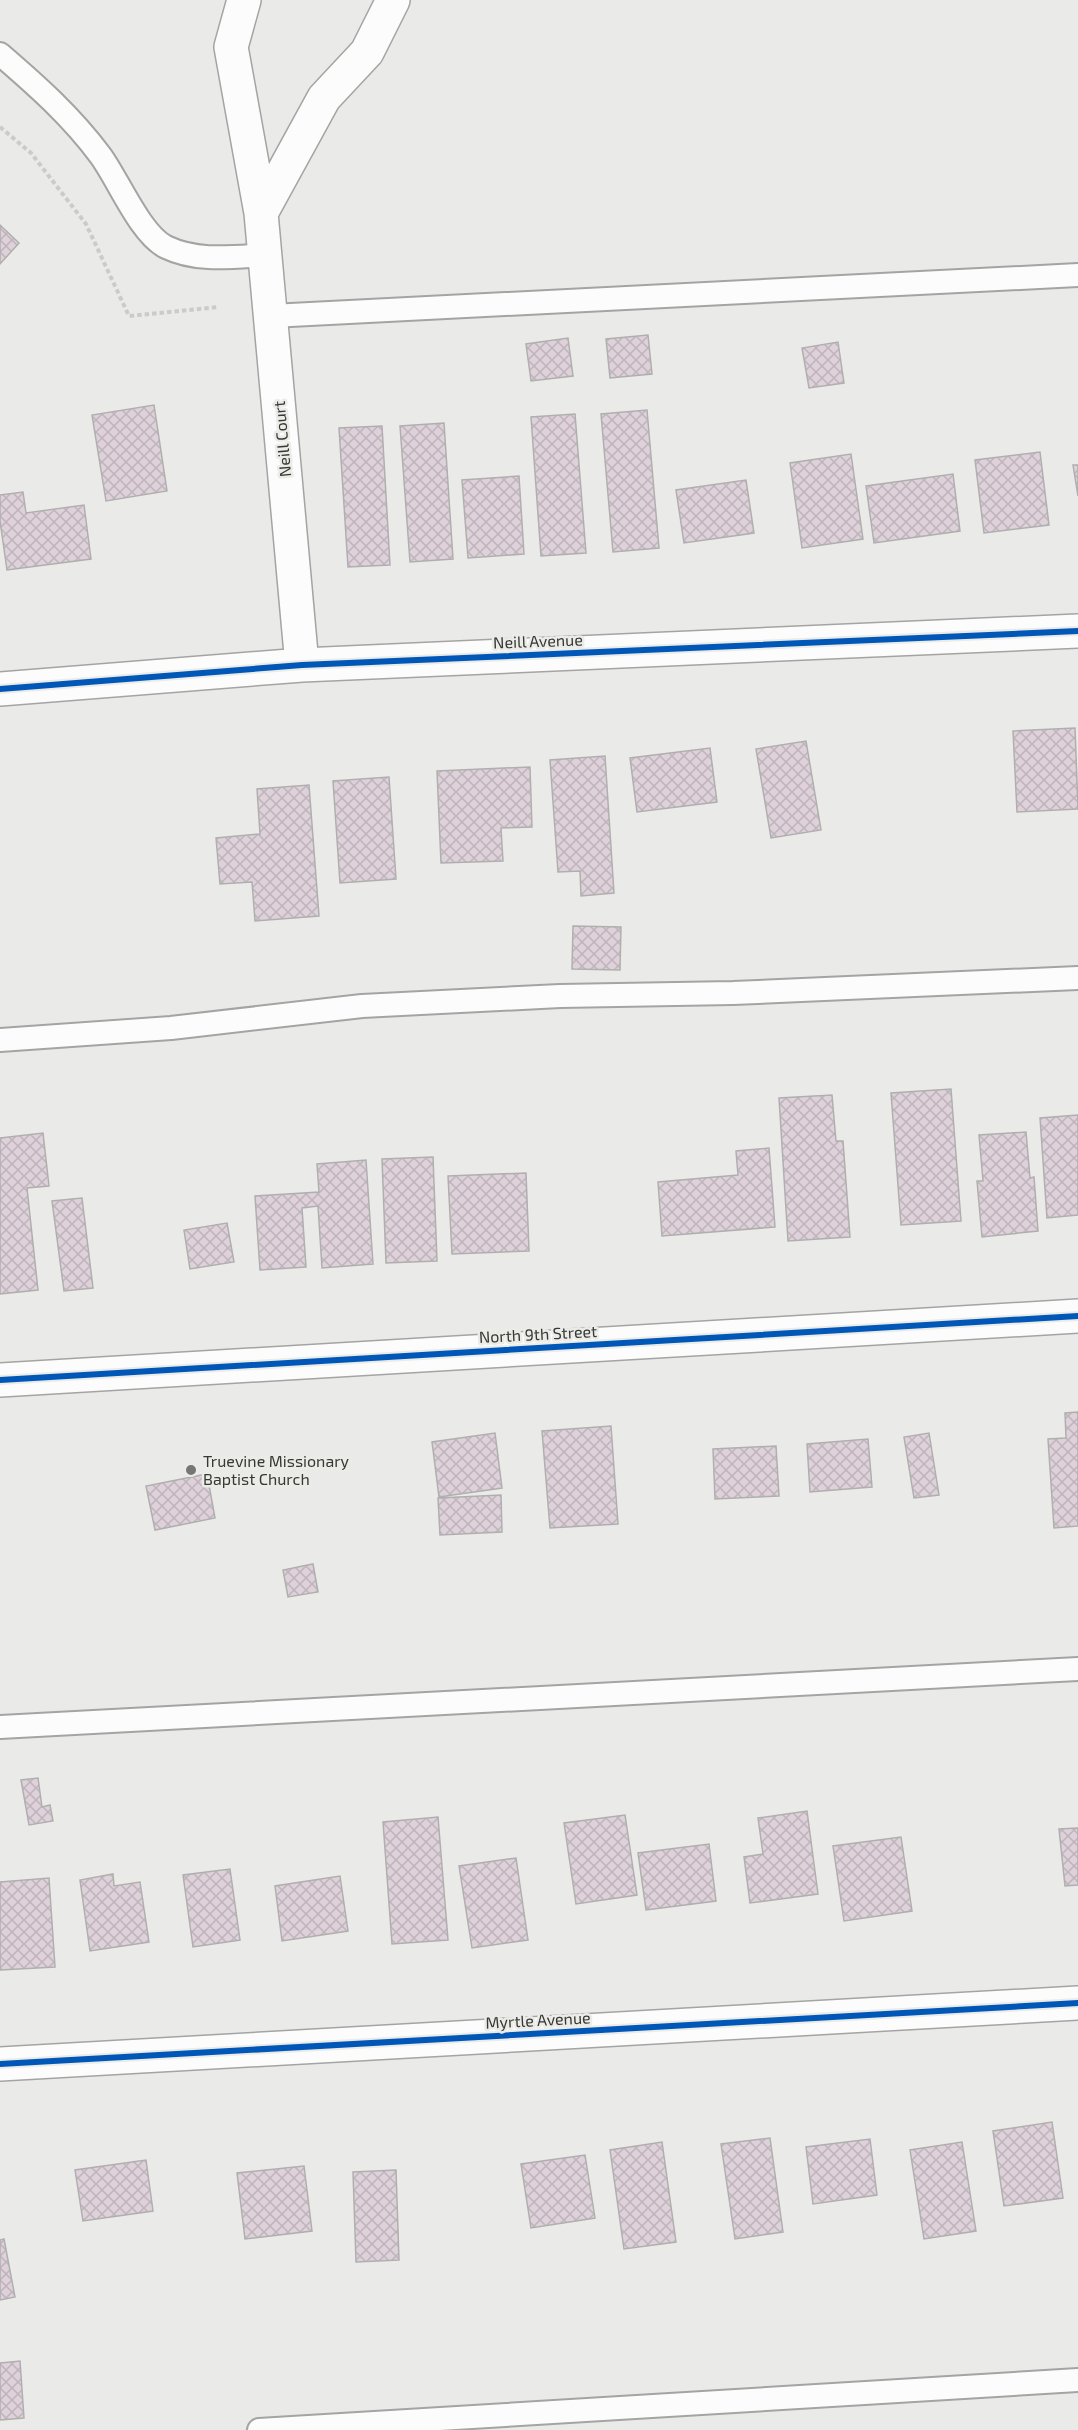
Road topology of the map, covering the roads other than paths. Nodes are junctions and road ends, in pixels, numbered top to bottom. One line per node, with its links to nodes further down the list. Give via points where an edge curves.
1 (244, 0): 4 (street, Neill Court, via 231,47)
2 (393, 0): 4 (street, via 367,52 324,98)
3 (0, 54): 5 (lane, via 54,101 100,155 150,234 165,247 214,258)
4 (261, 213): 5 (street, Neill Court)
5 (265, 255): 7 (street, Neill Court)
6 (1078, 275): 7 (lane)
7 (270, 316): 9 (street, Neill Court)
8 (1078, 631): 9 (street, Neill Avenue)
9 (302, 664): 10 (street, Neill Avenue)
10 (0, 689)
11 (1078, 978): 12 (lane, via 362,1006 171,1028)
12 (0, 1040)
13 (1078, 1316): 14 (street, North 9th Street)
14 (0, 1380)
15 (1078, 1669): 16 (lane)
16 (0, 1727)
17 (1078, 2003): 18 (street, Myrtle Avenue)
18 (0, 2064)
19 (1078, 2380): 20 (lane)
20 (259, 2430)

